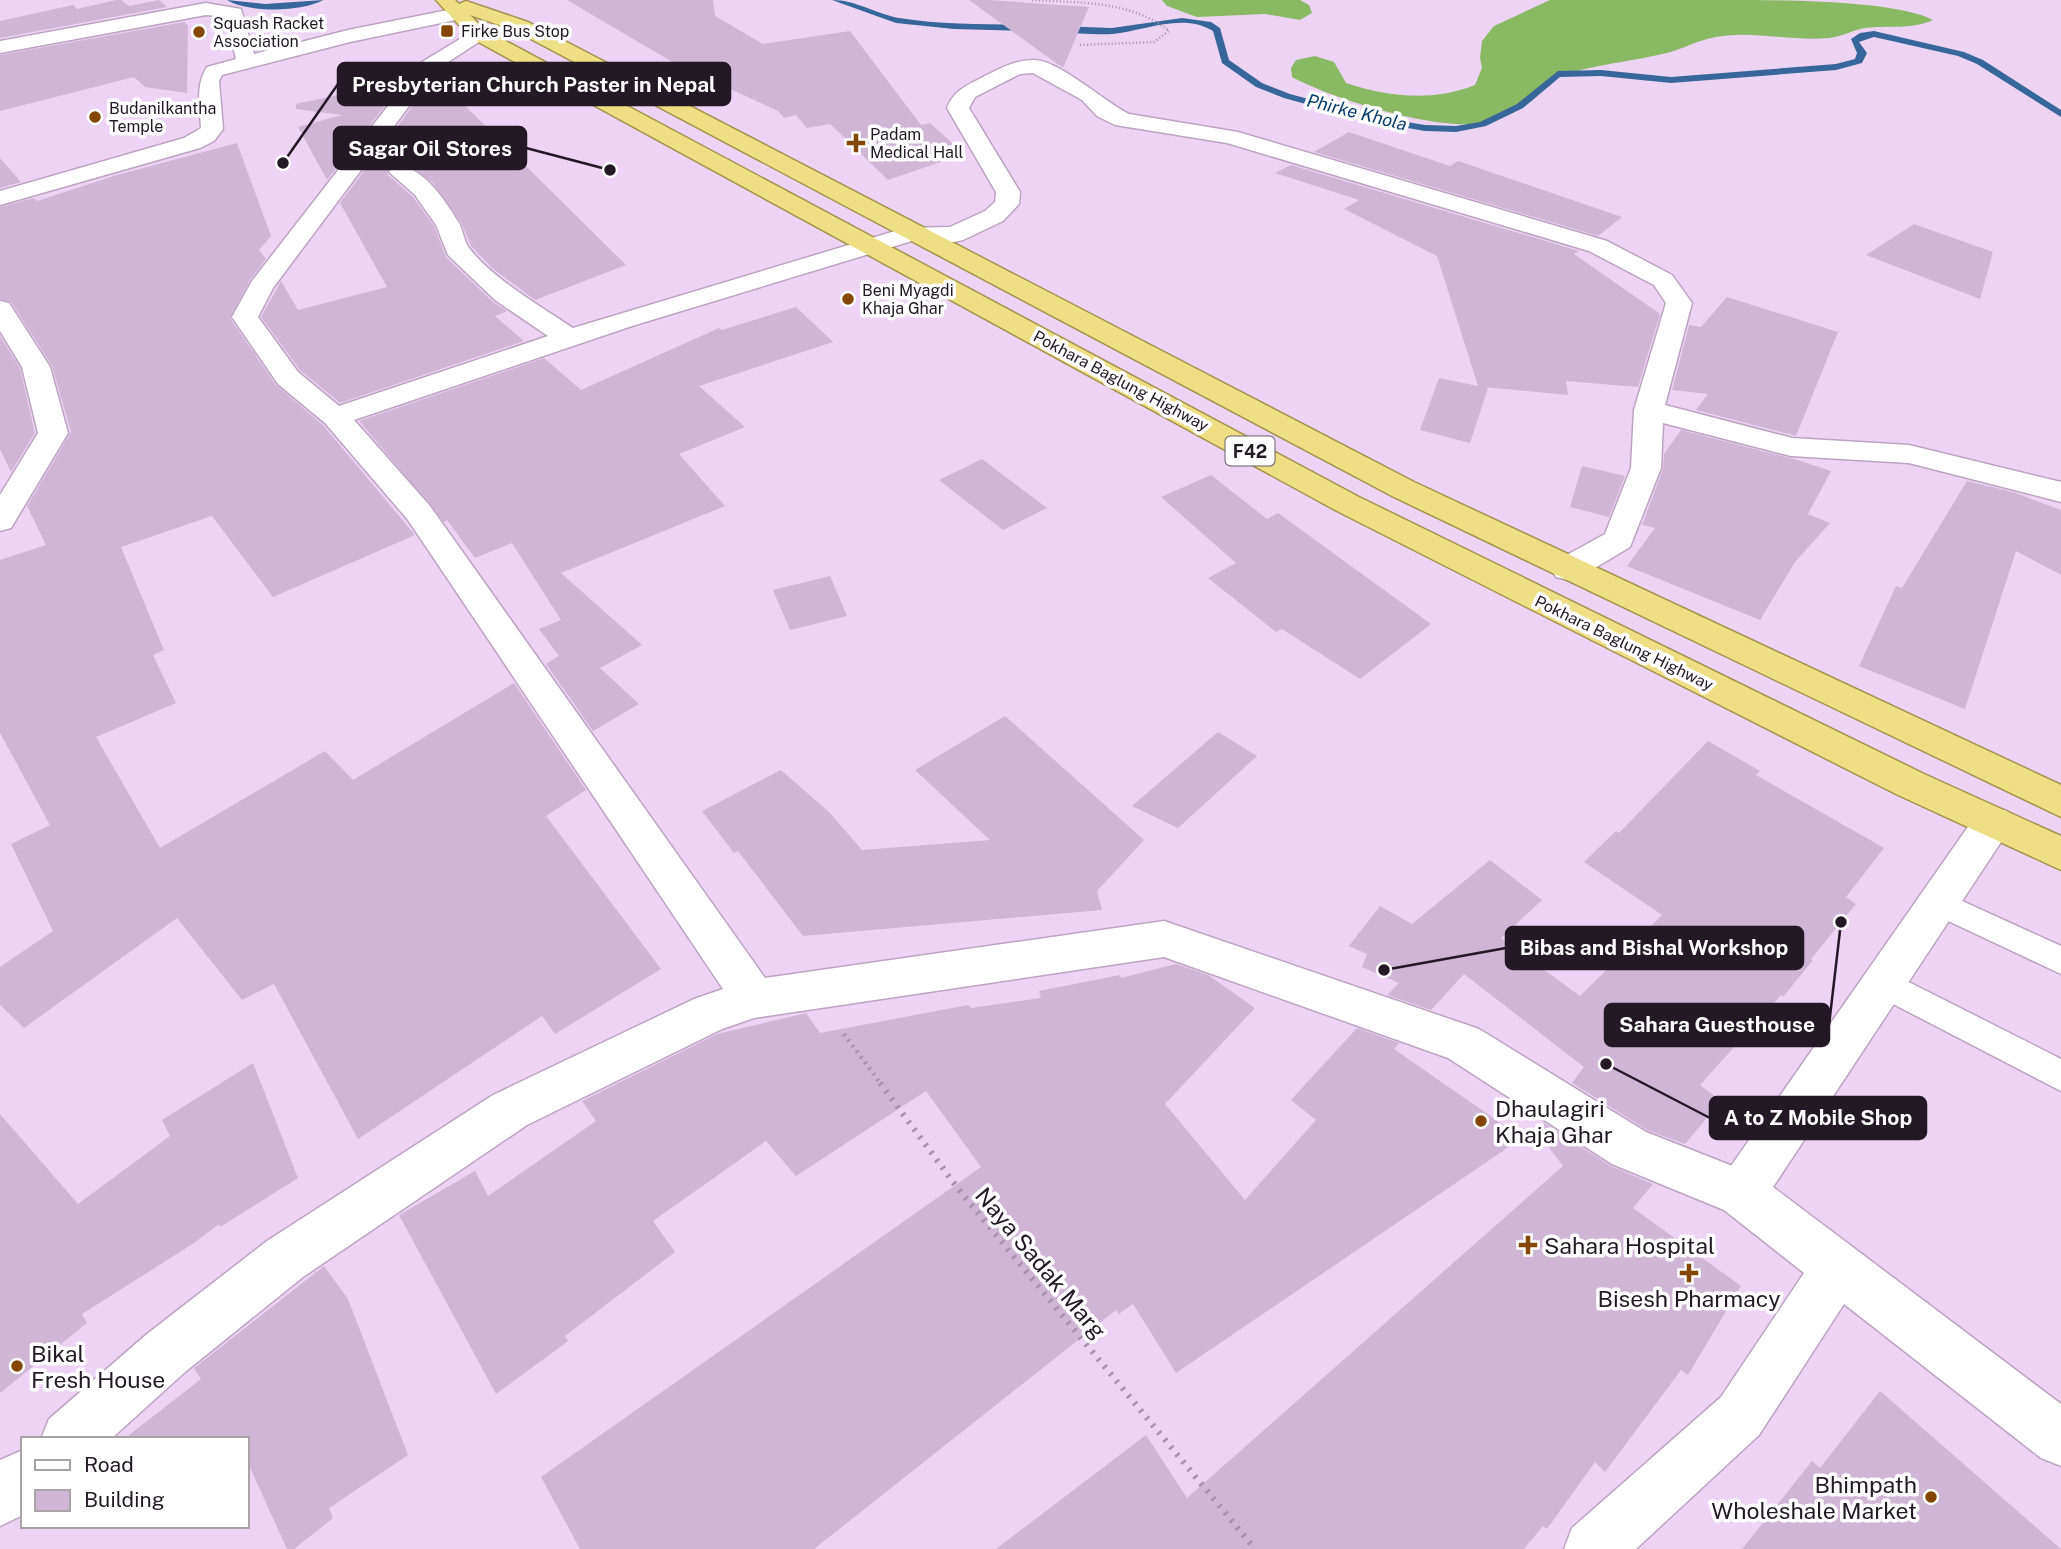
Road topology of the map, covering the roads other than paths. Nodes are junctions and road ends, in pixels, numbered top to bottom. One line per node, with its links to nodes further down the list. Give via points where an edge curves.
1 (457, 12): 3 (street); 6 (highway, Pokhara Baglung Highway / F42, via 520,26); 7 (highway, Pokhara Baglung Highway / F42); 11 (street, via 429,66 261,287 246,317 288,378)
2 (0, 47): 3 (street, via 206,9 224,10 234,13)
3 (246, 61): 5 (street, via 214,71 209,81 212,129 206,136)
4 (400, 172): 9 (street, via 423,190 448,225 457,250 504,294)
5 (0, 198)
6 (914, 233): 7 (street); 10 (street, via 954,235 994,216 1007,204 1008,192 958,108 968,93 1025,66 1036,66 1123,120 1230,137 1401,187 1598,246 1663,281 1679,303); 14 (highway, Pokhara Baglung Highway / F42, via 1403,489)
7 (870, 247): 9 (street); 16 (highway, Pokhara Baglung Highway / F42, via 1348,504)
8 (0, 309): 13 (street, via 36,368 53,433)
9 (568, 337): 11 (street)
10 (1649, 410): 12 (street, via 1791,447 1909,454); 14 (street, via 1646,468 1619,540)
11 (335, 417): 21 (street, via 419,513)
12 (2061, 492)
13 (0, 521)
14 (1568, 569): 15 (highway, Pokhara Baglung Highway / F42)
15 (2061, 802)
16 (1993, 822): 17 (highway, Pokhara Baglung Highway / F42); 18 (street)
17 (2061, 854)
18 (1938, 902): 19 (lane); 20 (street)
19 (2061, 961)
20 (1883, 984): 22 (lane); 23 (street)
21 (754, 999): 23 (street, via 1164,939 1463,1043 1629,1148); 25 (street, via 710,1013 510,1111 285,1259 166,1353)
22 (2061, 1076)
23 (1741, 1194): 24 (street)
24 (1838, 1267): 26 (street); 29 (street, via 1740,1416)
25 (71, 1437)
26 (2061, 1438)
27 (21, 1480): 28 (street)
28 (0, 1497)
29 (1594, 1549)

